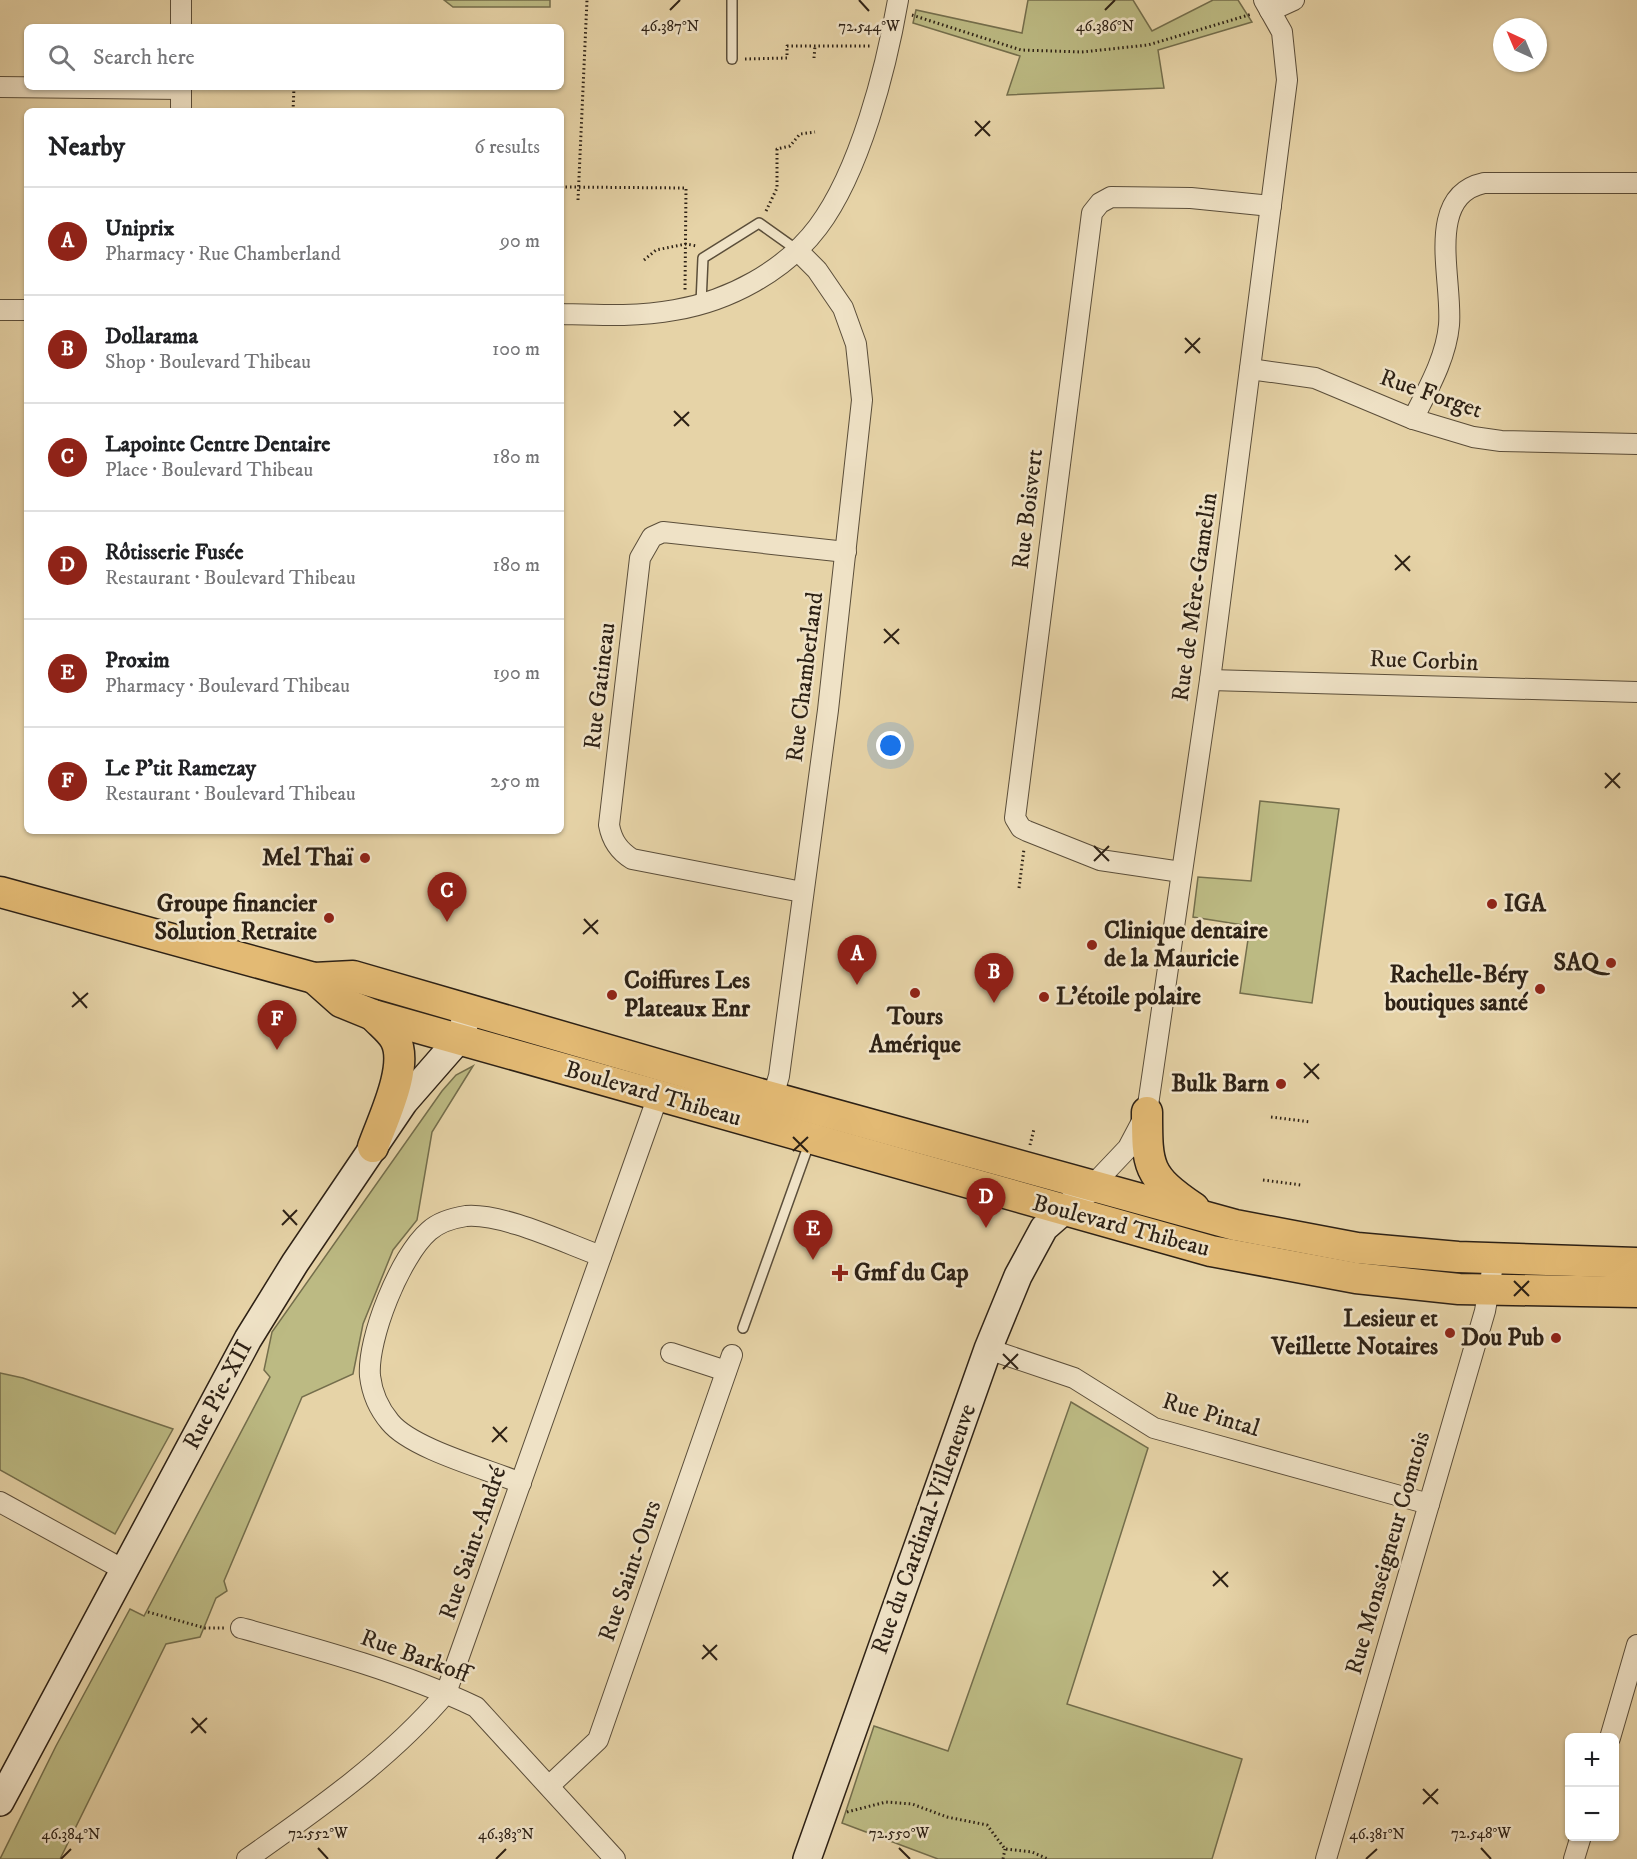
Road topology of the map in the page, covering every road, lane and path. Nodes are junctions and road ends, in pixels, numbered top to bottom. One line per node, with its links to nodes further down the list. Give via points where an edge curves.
1 (181, 0): 7 (street)
2 (587, 0): 21 (path)
3 (732, 0): 11 (lane)
4 (1294, 0): 6 (street)
5 (897, 5): 6 (path, via 1021,50 1082,52 1148,45); 9 (street)
6 (1267, 5): 23 (street, Rue de Mère-Gamelin, via 1282,32 1287,64)
7 (181, 24)
8 (814, 46): 9 (path); 10 (path); 11 (path, via 787,46 787,58)
9 (887, 46): 26 (street, via 866,126 846,175 819,226)
10 (814, 58)
11 (732, 59)
12 (0, 87): 13 (street)
13 (24, 87)
14 (181, 90): 16 (street)
15 (294, 90): 17 (path)
16 (181, 108)
17 (293, 108)
18 (815, 132): 24 (path, via 800,134 790,146 777,149 776,193)
19 (1637, 183): 34 (street, via 1484,183 1459,195 1447,222 1448,333 1436,372)
20 (564, 187): 21 (path)
21 (579, 187): 22 (path); 25 (path, via 686,188)
22 (578, 200)
23 (1271, 206): 33 (street, Rue de Mère-Gamelin); 39 (street, Rue Boisvert, via 1191,198 1111,197 1092,213 1014,811 1017,824)
24 (759, 223): 26 (lane); 27 (lane)
25 (686, 244): 27 (path, via 696,244); 28 (path, via 656,250); 29 (path)
26 (797, 250): 29 (street, via 760,278); 36 (street, Rue Chamberland, via 817,270 843,308 860,364 861,407)
27 (703, 258): 29 (lane)
28 (644, 260)
29 (693, 306): 32 (street, via 639,315)
30 (0, 310): 31 (street)
31 (24, 310)
32 (564, 314)
33 (1250, 369): 34 (street, Rue Forget, via 1315,378); 37 (street, Rue de Mère-Gamelin)
34 (1413, 419): 35 (street, Rue Forget, via 1501,441)
35 (1637, 444)
36 (846, 552): 43 (street, Rue Chamberland); 43 (street, Rue Gatineau, via 663,532 652,537 640,558 609,825 611,836 632,860)
37 (1210, 680): 38 (street, Rue Corbin); 40 (street, Rue de Mère-Gamelin)
38 (1637, 692)
39 (1027, 831): 40 (street, via 1100,860); 41 (path)
40 (1181, 872): 50 (street, Rue de Mère-Gamelin)
41 (1019, 888)
42 (0, 892): 44 (main road, Boulevard Thibeau)
43 (802, 892): 49 (street, Rue Chamberland)
44 (314, 978): 45 (main road, Boulevard Thibeau, via 353,976); 46 (main road, Boulevard Thibeau, via 341,1002)
45 (469, 1009): 47 (street, Rue Pie-XII); 49 (main road, Boulevard Thibeau)
46 (373, 1015): 47 (main road, Boulevard Thibeau); 55 (main road, via 394,1038 399,1063 396,1083)
47 (459, 1039): 48 (main road, Boulevard Thibeau); 55 (street, Rue Pie-XII, via 404,1102)
48 (658, 1096): 54 (main road, Boulevard Thibeau); 61 (street, Rue Saint-André)
49 (773, 1097): 53 (main road, Boulevard Thibeau); 54 (street, Rue Chamberland)
50 (1147, 1112): 58 (street, Rue de Mère-Gamelin, via 1128,1148); 60 (main road, via 1147,1148 1155,1174 1169,1191)
51 (1271, 1117): 52 (path)
52 (1311, 1122)
53 (815, 1125): 54 (main road, Boulevard Thibeau); 58 (main road, Boulevard Thibeau); 59 (main road, Boulevard Thibeau); 66 (lane)
54 (764, 1126)
55 (373, 1147): 72 (street, Rue Pie-XII, via 248,1338)
56 (1263, 1180): 57 (path)
57 (1301, 1185)
58 (1092, 1186): 59 (street, Rue du Cardinal-Villeneuve); 60 (main road, Boulevard Thibeau)
59 (1063, 1210): 64 (main road, Boulevard Thibeau, via 1211,1251 1297,1268 1356,1278); 67 (street, Rue du Cardinal-Villeneuve, via 1044,1228 1023,1266)
60 (1209, 1218): 62 (main road, Boulevard Thibeau, via 1357,1248)
61 (601, 1256): 69 (street, Rue Saint-André); 69 (street, via 488,1217 453,1219 430,1230 405,1260 375,1334 371,1384 378,1403 398,1430 421,1444)
62 (1494, 1259): 63 (main road, Boulevard Thibeau); 64 (street, Rue Monseigneur Comtois)
63 (1637, 1263)
64 (1490, 1289): 65 (main road, Boulevard Thibeau); 70 (street, Rue Monseigneur Comtois)
65 (1637, 1292)
66 (743, 1328)
67 (988, 1349): 70 (street, Rue Pintal, via 1074,1378 1154,1428); 81 (street, Rue du Cardinal-Villeneuve)
68 (671, 1353): 79 (street, Rue Saint-Ours, via 729,1363 598,1740)
69 (521, 1483): 77 (street, Rue Saint-André)
70 (1429, 1504): 89 (street, Rue Monseigneur Comtois)
71 (1, 1506): 72 (street)
72 (124, 1570): 80 (street, Rue Pie-XII)
73 (148, 1612): 74 (path)
74 (205, 1628)
75 (241, 1628): 77 (street, Rue Barkoff, via 329,1652)
76 (1637, 1645): 78 (street)
77 (446, 1693): 79 (street, Rue Barkoff, via 476,1707); 85 (street, Rue Saint-André, via 414,1730)
78 (1611, 1733)
79 (549, 1786): 84 (street, Rue Barkoff)
80 (0, 1802)
81 (826, 1805): 83 (path, via 853,1812 886,1802 912,1803 947,1817 987,1825); 86 (street, Rue du Cardinal-Villeneuve)
82 (1580, 1841): 90 (street)
83 (1005, 1849): 87 (path); 88 (path, via 1032,1852)
84 (606, 1856)
85 (247, 1859)
86 (807, 1859)
87 (1003, 1859)
88 (1048, 1859)
89 (1326, 1859)
90 (1575, 1859)

